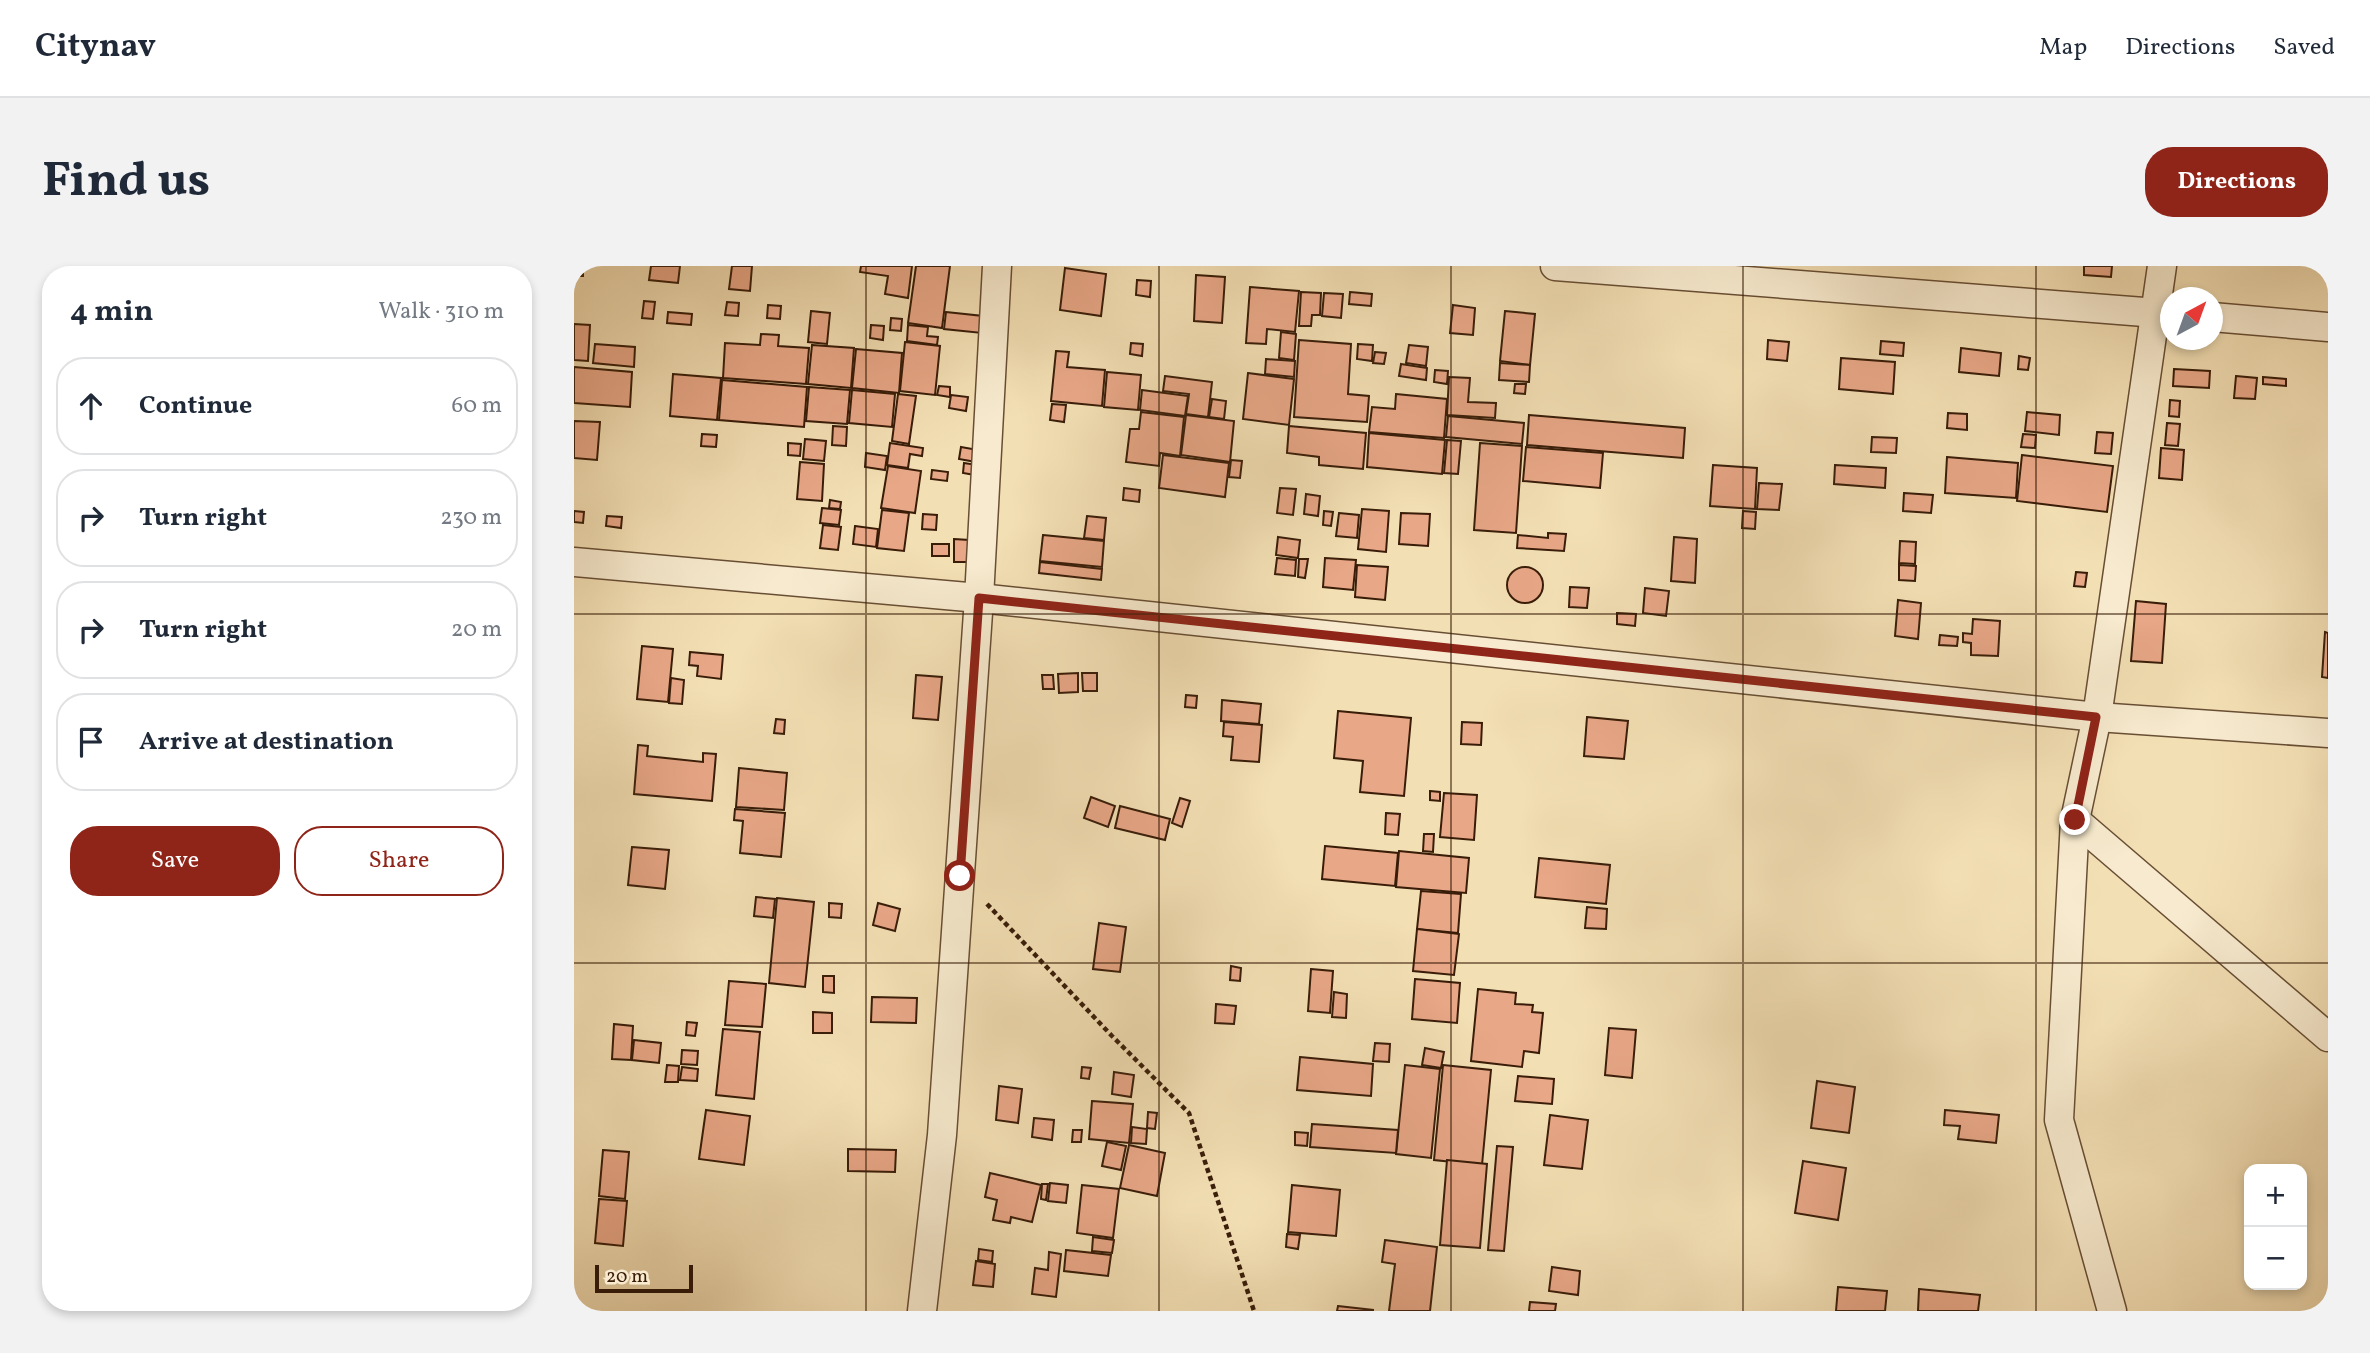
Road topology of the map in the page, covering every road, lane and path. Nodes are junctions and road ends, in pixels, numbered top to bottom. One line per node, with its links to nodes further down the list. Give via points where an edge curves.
1 (997, 266): 10 (street)
2 (1555, 266): 5 (street)
3 (2162, 266): 4 (street)
4 (2162, 287)
5 (2160, 313)
6 (2223, 318): 7 (street)
7 (2328, 327)
8 (2160, 331): 11 (street)
9 (574, 562): 10 (street)
10 (979, 598): 11 (street); 14 (street)
11 (2096, 717): 12 (street); 13 (street)
12 (2328, 733)
13 (2075, 820): 15 (street); 18 (street, via 2059,1120)
14 (960, 876): 16 (street, via 942,1135); 17 (path, via 1189,1113)
15 (2328, 1037)
16 (922, 1311)
17 (1254, 1311)
18 (2112, 1311)

